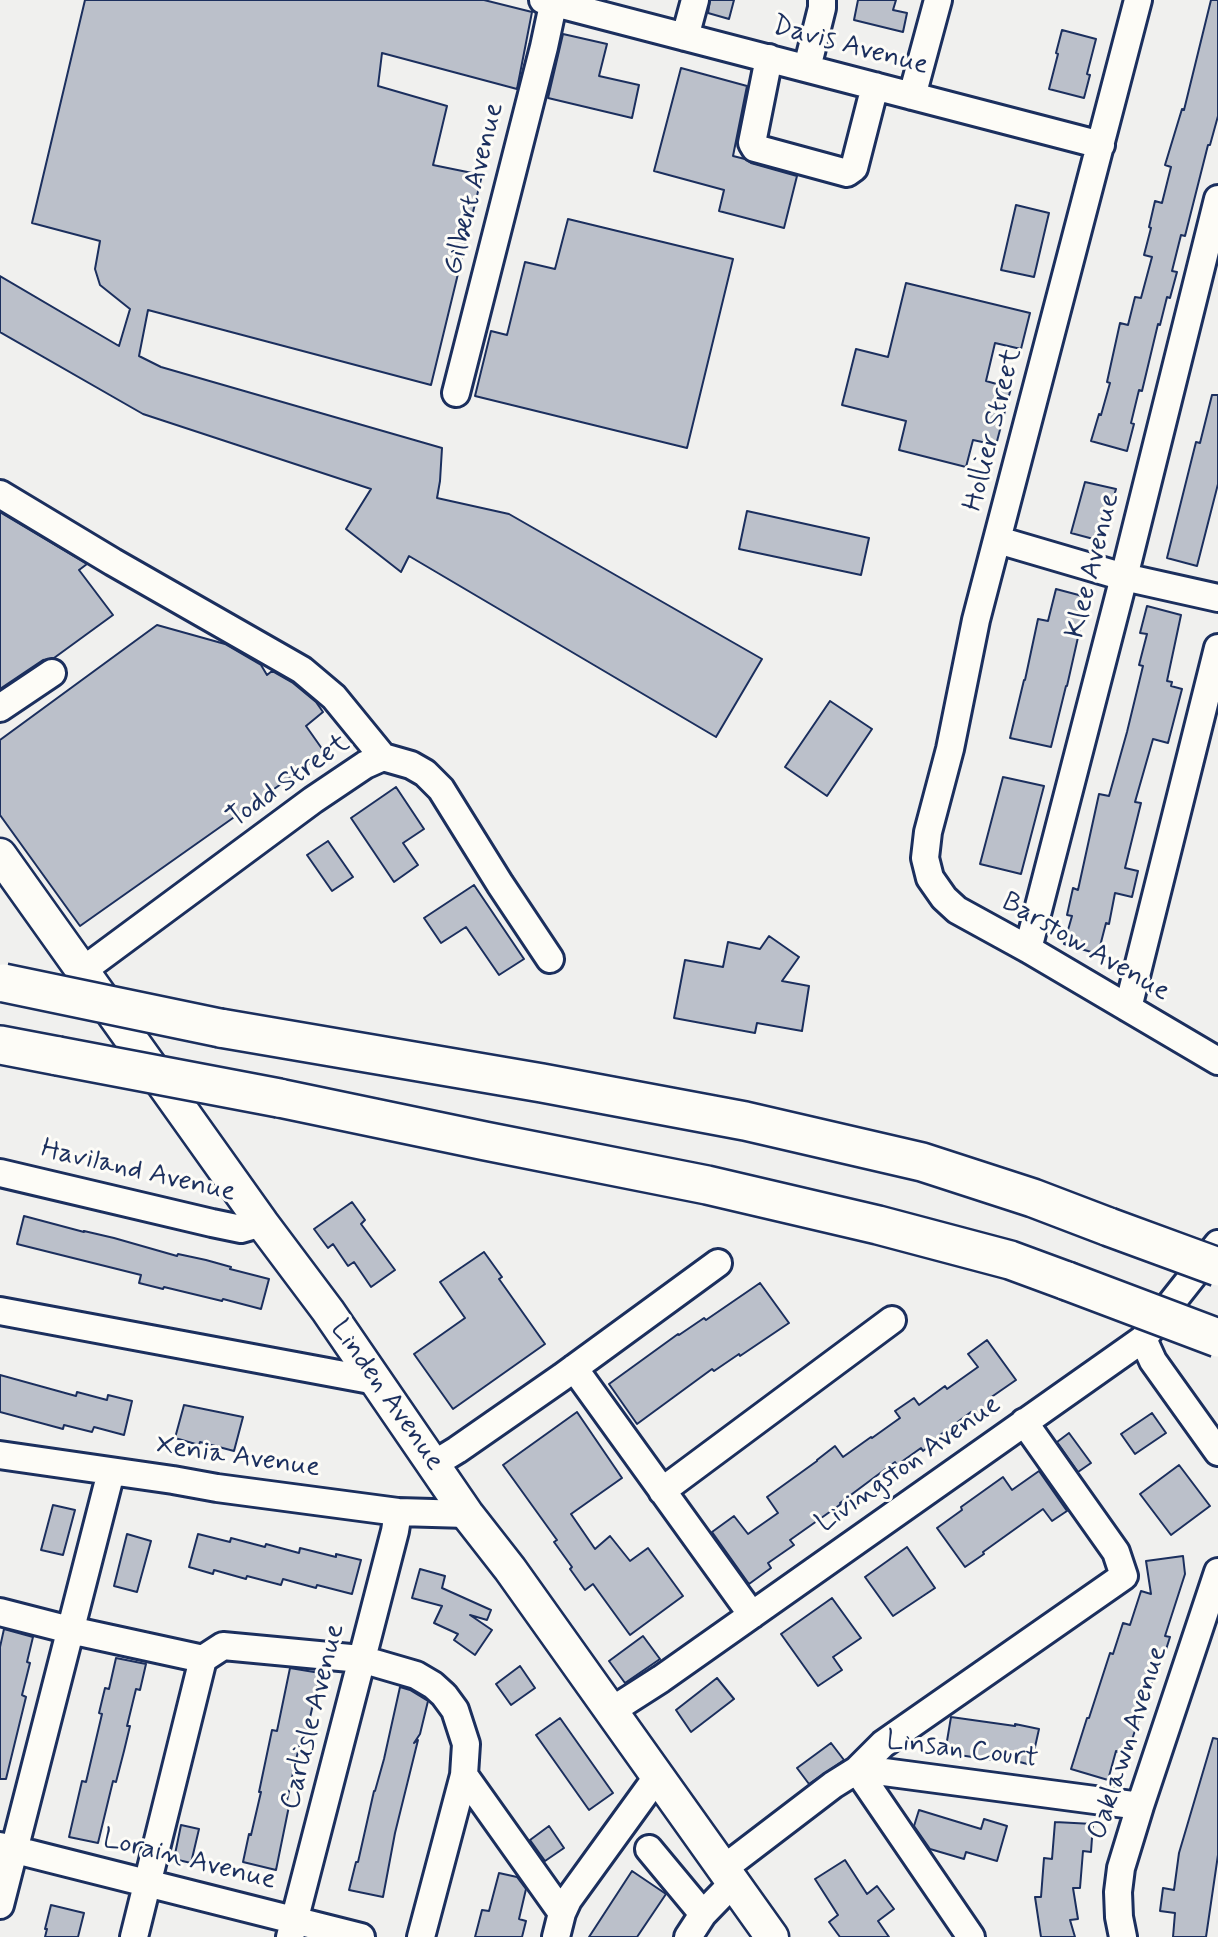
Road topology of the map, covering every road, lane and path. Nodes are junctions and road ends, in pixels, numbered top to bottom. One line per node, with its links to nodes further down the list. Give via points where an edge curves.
1 (695, 0): 6 (street)
2 (822, 0): 8 (street)
3 (938, 0): 10 (street)
4 (1138, 0): 11 (street, Hollier Street)
5 (550, 1): 6 (street, Davis Avenue); 13 (street, Gilbert Avenue, via 544,47)
6 (685, 37): 7 (street, Davis Avenue)
7 (769, 58): 8 (street, Davis Avenue); 9 (street, via 752,142 755,148 847,173 854,168)
8 (807, 68): 9 (street, Davis Avenue)
9 (875, 86): 10 (street, Davis Avenue)
10 (912, 96): 11 (street, Davis Avenue)
11 (1101, 145): 15 (street, Hollier Street)
12 (1218, 199): 16 (street, Klee Avenue)
13 (456, 393)
14 (0, 494): 21 (street, via 314,678)
15 (998, 540): 16 (street); 23 (street, Hollier Street, via 928,832 925,858)
16 (1124, 577): 17 (street); 24 (street, Klee Avenue)
17 (1218, 598)
18 (1218, 648): 28 (street)
19 (52, 673): 20 (street)
20 (0, 708)
21 (383, 757): 25 (street, Todd Street, via 411,765 441,789); 26 (street, Todd Street, via 313,800)
22 (0, 855): 26 (main road, Linden Avenue)
23 (930, 878): 24 (street, Barstow Avenue, via 957,910)
24 (1028, 949): 28 (street, Barstow Avenue)
25 (550, 959)
26 (82, 971): 32 (main road, Linden Avenue)
27 (2, 983): 35 (highway, bridge, via 220,1028 745,1121 922,1162)
28 (1128, 1009): 30 (street, Barstow Avenue)
29 (0, 1045): 38 (highway, bridge, via 707,1185 865,1222 1010,1260)
30 (1218, 1061)
31 (0, 1173): 32 (street, Haviland Avenue, via 212,1223 241,1228)
32 (262, 1223): 41 (main road, Linden Avenue)
33 (1218, 1244): 39 (street, Livingston Avenue)
34 (718, 1264): 40 (street)
35 (1218, 1267)
36 (0, 1311): 41 (street)
37 (892, 1320): 47 (street)
38 (1218, 1338)
39 (1143, 1339): 42 (street, Livingston Avenue); 43 (street, via 1153,1362)
40 (574, 1368): 45 (street); 47 (street)
41 (376, 1381): 45 (main road, Linden Avenue)
42 (1024, 1422): 52 (street, Livingston Avenue); 57 (street, via 1116,1552 1124,1576 883,1744)
43 (1218, 1452)
44 (0, 1455): 46 (street, Xenia Avenue)
45 (434, 1464): 49 (main road, Linden Avenue)
46 (111, 1472): 48 (street, Xenia Avenue); 53 (street)
47 (662, 1491): 52 (street)
48 (398, 1512): 49 (street, Xenia Avenue); 55 (street, Carlisle Avenue)
49 (467, 1514): 56 (main road, Linden Avenue)
50 (1218, 1572): 60 (street, Oaklawn Avenue)
51 (0, 1612): 53 (street)
52 (751, 1615): 56 (street, Livingston Avenue)
53 (70, 1630): 54 (street); 61 (street)
54 (203, 1659): 55 (street, via 223,1646); 64 (street)
55 (361, 1659): 58 (street, via 416,1675 444,1695 466,1744); 67 (street, Carlisle Avenue)
56 (611, 1711): 59 (main road, Linden Avenue)
57 (857, 1770): 60 (street, Linsan Court); 63 (street, Linsan Court, via 822,1794); 73 (street)
58 (464, 1775): 66 (street); 71 (street)
59 (657, 1777): 63 (main road, Linden Avenue); 66 (street, via 568,1900)
60 (1140, 1807): 74 (street, Oaklawn Avenue, via 1121,1868 1118,1892)
61 (7, 1848): 64 (street, Lorain Avenue); 65 (street)
62 (649, 1849): 68 (street)
63 (728, 1876): 68 (street, Linsan Court); 72 (main road, Linden Avenue)
64 (148, 1882): 67 (street, Lorain Avenue); 69 (street)
65 (0, 1905)
66 (559, 1925)
67 (292, 1929): 70 (street, Lorain Avenue)
68 (694, 1930)
69 (134, 1937)
70 (361, 1937)
71 (421, 1937)
72 (772, 1937)
73 (971, 1937)
74 (1123, 1937)

